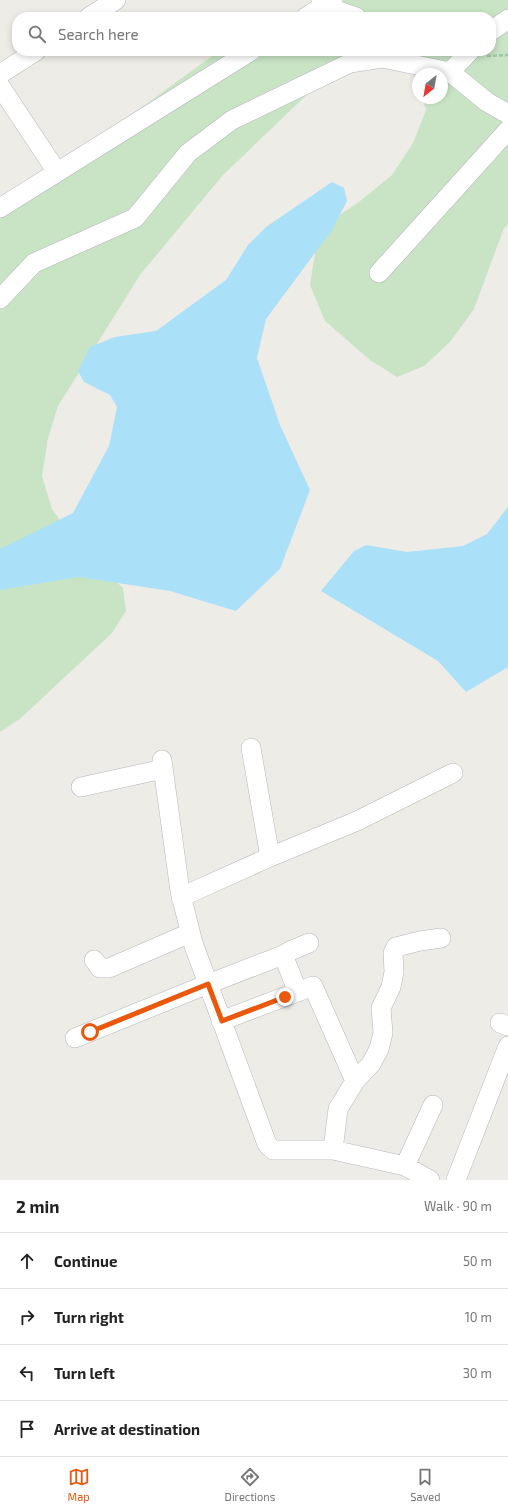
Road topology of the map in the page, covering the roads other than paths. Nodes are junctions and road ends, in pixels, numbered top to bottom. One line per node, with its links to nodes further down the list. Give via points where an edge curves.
1 (116, 0): 3 (street)
2 (326, 2): 4 (street); 5 (street)
3 (97, 12)
4 (313, 12)
5 (346, 12)
6 (508, 19): 7 (street)
7 (496, 27)
8 (28, 56): 12 (street)
9 (243, 56): 16 (street)
10 (460, 56): 11 (street)
11 (450, 72): 14 (street, via 487,102); 19 (street, via 382,58 350,63 232,120 188,153 135,218 34,263)
12 (0, 74)
13 (0, 86): 16 (street)
14 (508, 114)
15 (508, 130): 18 (street)
16 (57, 172): 17 (street)
17 (0, 208)
18 (379, 273)
19 (0, 299)
20 (251, 748): 23 (street)
21 (453, 773): 23 (street, via 357,821)
22 (81, 787): 24 (street, via 163,765)
23 (270, 857): 24 (street)
24 (181, 897): 25 (street)
25 (190, 933): 29 (street, via 109,968 100,968); 30 (street)
26 (441, 938): 35 (street, via 396,947 393,953 394,972 391,987 381,1008 383,1033 379,1049 371,1064)
27 (309, 944): 28 (street)
28 (283, 955): 30 (street); 31 (street)
29 (94, 960)
30 (208, 984): 32 (street); 33 (street)
31 (298, 992): 32 (street); 35 (street, via 313,986)
32 (222, 1021): 37 (street, via 267,1144 273,1150)
33 (75, 1038)
34 (508, 1046): 40 (street)
35 (355, 1081): 37 (street, via 338,1109)
36 (433, 1105): 38 (street)
37 (333, 1150): 38 (street)
38 (405, 1166): 39 (street)
39 (430, 1180)
40 (456, 1180)

